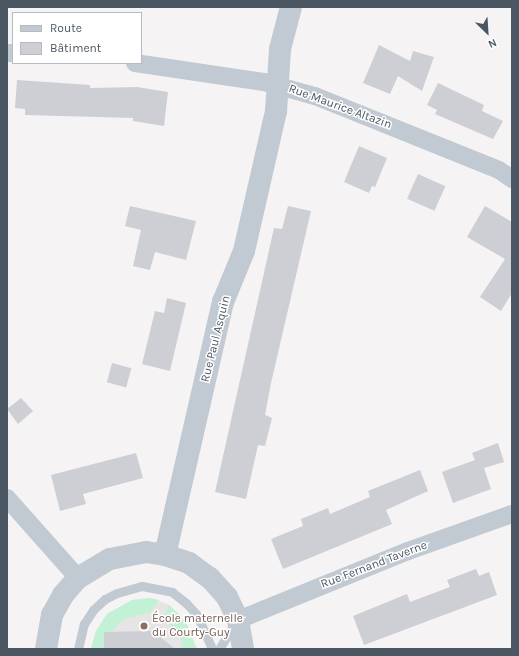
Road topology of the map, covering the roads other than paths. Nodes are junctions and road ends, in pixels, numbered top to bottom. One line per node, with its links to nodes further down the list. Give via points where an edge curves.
1 (291, 7): 3 (street, Rue Paul Asquin, via 280,49)
2 (141, 64): 3 (street, Rue Maurice Altazin)
3 (278, 85): 4 (street, Rue Maurice Altazin, via 348,107 499,170); 7 (street, Rue Paul Asquin, via 276,111 244,251 223,302)
4 (512, 179)
5 (7, 498): 8 (street)
6 (512, 514): 9 (street, Rue Fernand Taverne, via 408,551)
7 (165, 555): 8 (street, via 146,552 117,557 93,567); 9 (street, via 189,563 210,578 227,597)
8 (78, 578): 10 (street, via 63,595 52,615)
9 (238, 620): 13 (lane); 14 (street)
10 (46, 649)
11 (78, 649): 12 (lane, via 84,624 93,610 105,599 117,593 142,586 172,592 186,603 197,615)
12 (212, 649)
13 (219, 649)
14 (243, 649)

